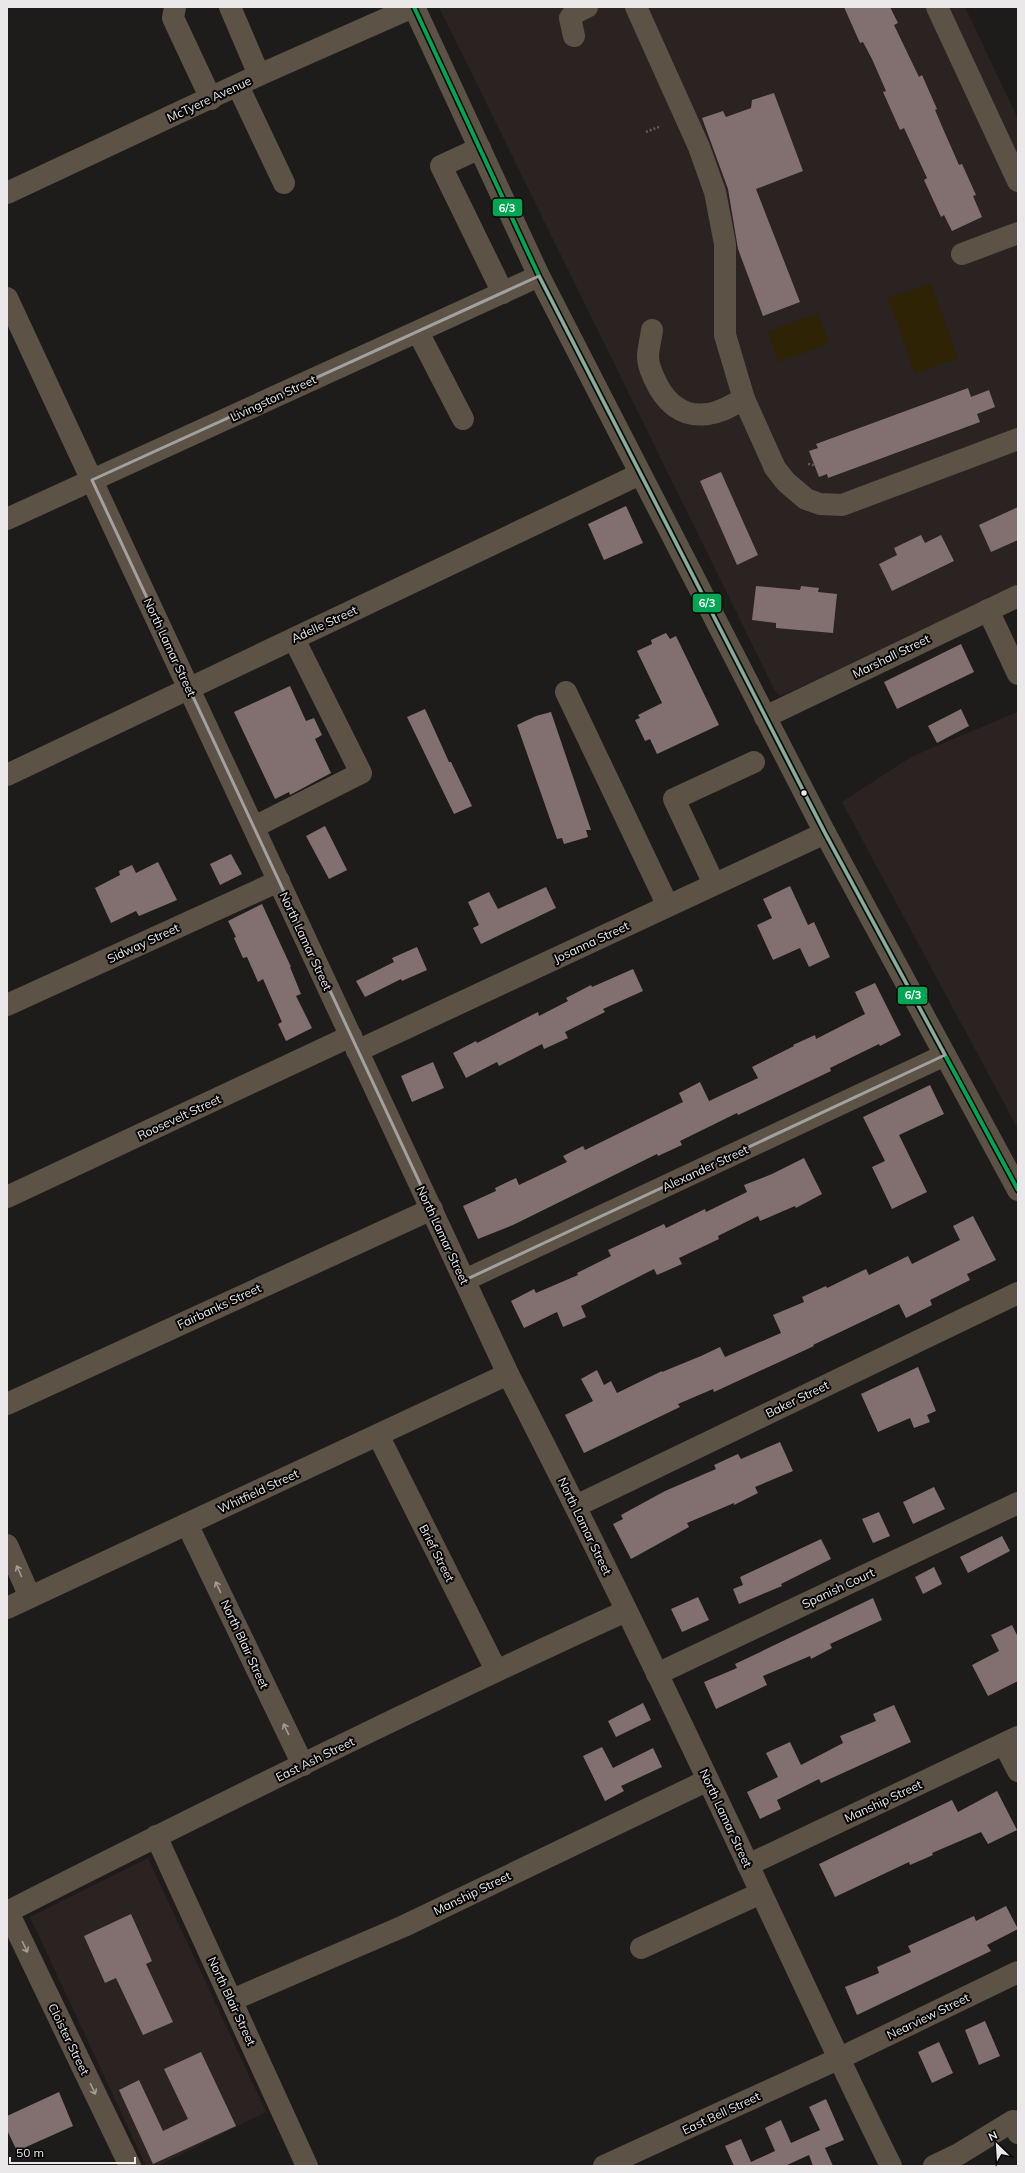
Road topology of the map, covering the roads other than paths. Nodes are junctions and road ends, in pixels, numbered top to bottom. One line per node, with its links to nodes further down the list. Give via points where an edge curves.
1 (175, 7): 10 (street, via 173,18)
2 (230, 7): 8 (street)
3 (413, 7): 8 (street, McTyere Avenue); 11 (street)
4 (587, 7): 7 (street, via 570,18)
5 (636, 7): 22 (street, via 699,147 715,192 725,244 725,335)
6 (938, 7): 12 (street)
7 (574, 36)
8 (259, 75): 9 (street, McTyere Avenue)
9 (238, 86): 10 (street, McTyere Avenue); 13 (street)
10 (210, 99): 14 (street, McTyere Avenue)
11 (480, 148): 17 (street); 18 (street, via 441,166)
12 (1018, 181)
13 (284, 183)
14 (7, 193)
15 (1018, 233): 16 (street)
16 (962, 254)
17 (539, 276): 18 (street, Livingston Street); 25 (street)
18 (503, 293): 21 (street, Livingston Street)
19 (7, 298): 26 (street, North Lamar Street)
20 (652, 330): 22 (street, via 649,365 668,403 682,412 707,415)
21 (418, 332): 23 (street); 26 (street, Livingston Street)
22 (744, 399): 24 (street, via 775,468 786,482 806,499 820,504 842,505)
23 (463, 419)
24 (1018, 439)
25 (640, 474): 30 (street, Adelle Street); 34 (street)
26 (92, 480): 27 (street, Livingston Street); 32 (street, North Lamar Street)
27 (7, 519)
28 (1018, 596): 29 (street, Marshall Street)
29 (988, 610): 31 (street); 34 (street, Marshall Street)
30 (294, 639): 32 (street, Adelle Street); 37 (street, via 361,773)
31 (1018, 674)
32 (189, 688): 36 (street, Adelle Street); 37 (street, North Lamar Street)
33 (566, 692): 41 (street)
34 (765, 717): 38 (street)
35 (754, 762): 40 (street, via 674,799)
36 (7, 775)
37 (254, 827): 39 (street, North Lamar Street)
38 (825, 833): 40 (street, Josanna Street); 44 (street)
39 (279, 881): 42 (street, Sidway Street); 43 (street, North Lamar Street)
40 (714, 884): 41 (street, Josanna Street)
41 (668, 906): 43 (street, Josanna Street)
42 (7, 1006)
43 (354, 1044): 46 (street, Roosevelt Street); 47 (street, North Lamar Street)
44 (945, 1055): 45 (street); 48 (street, Alexander Street)
45 (1018, 1190)
46 (7, 1197)
47 (432, 1209): 48 (street, North Lamar Street); 51 (street, Fairbanks Street)
48 (465, 1280): 50 (street, North Lamar Street)
49 (1018, 1293): 54 (street, Baker Street)
50 (508, 1374): 52 (street, Whitfield Street); 54 (street, North Lamar Street)
51 (7, 1404)
52 (378, 1435): 55 (street, Whitfield Street); 60 (street, Brief Street)
53 (1018, 1503): 61 (street, Spanish Court)
54 (576, 1506): 59 (street, North Lamar Street)
55 (187, 1524): 57 (street, Whitfield Street); 63 (street, North Blair Street, one-way to 55)
56 (7, 1545): 57 (street, one-way to 56)
57 (30, 1597): 58 (street, Whitfield Street)
58 (7, 1608)
59 (626, 1611): 60 (street, East Ash Street); 61 (street, North Lamar Street)
60 (496, 1670): 63 (street, East Ash Street)
61 (657, 1674): 65 (street, North Lamar Street)
62 (1011, 1741): 64 (street); 67 (street, Manship Street)
63 (303, 1765): 66 (street, East Ash Street)
64 (1018, 1771)
65 (708, 1780): 67 (street, North Lamar Street); 72 (street, Manship Street, via 404,1926)
66 (156, 1836): 69 (street, East Ash Street); 72 (street, North Blair Street)
67 (748, 1865): 68 (street, North Lamar Street)
68 (761, 1893): 70 (street); 73 (street, North Lamar Street)
69 (8, 1912): 75 (street, Cloister Street, one-way to 75)
70 (641, 1948)
71 (1018, 1972): 73 (street, Nearview Street)
72 (232, 2000): 76 (street, North Blair Street)
73 (838, 2059): 77 (street, East Bell Street); 78 (street, North Lamar Street)
74 (1016, 2124): 79 (street)
75 (130, 2166)
76 (307, 2166)
77 (604, 2166)
78 (891, 2166)
79 (934, 2166)

